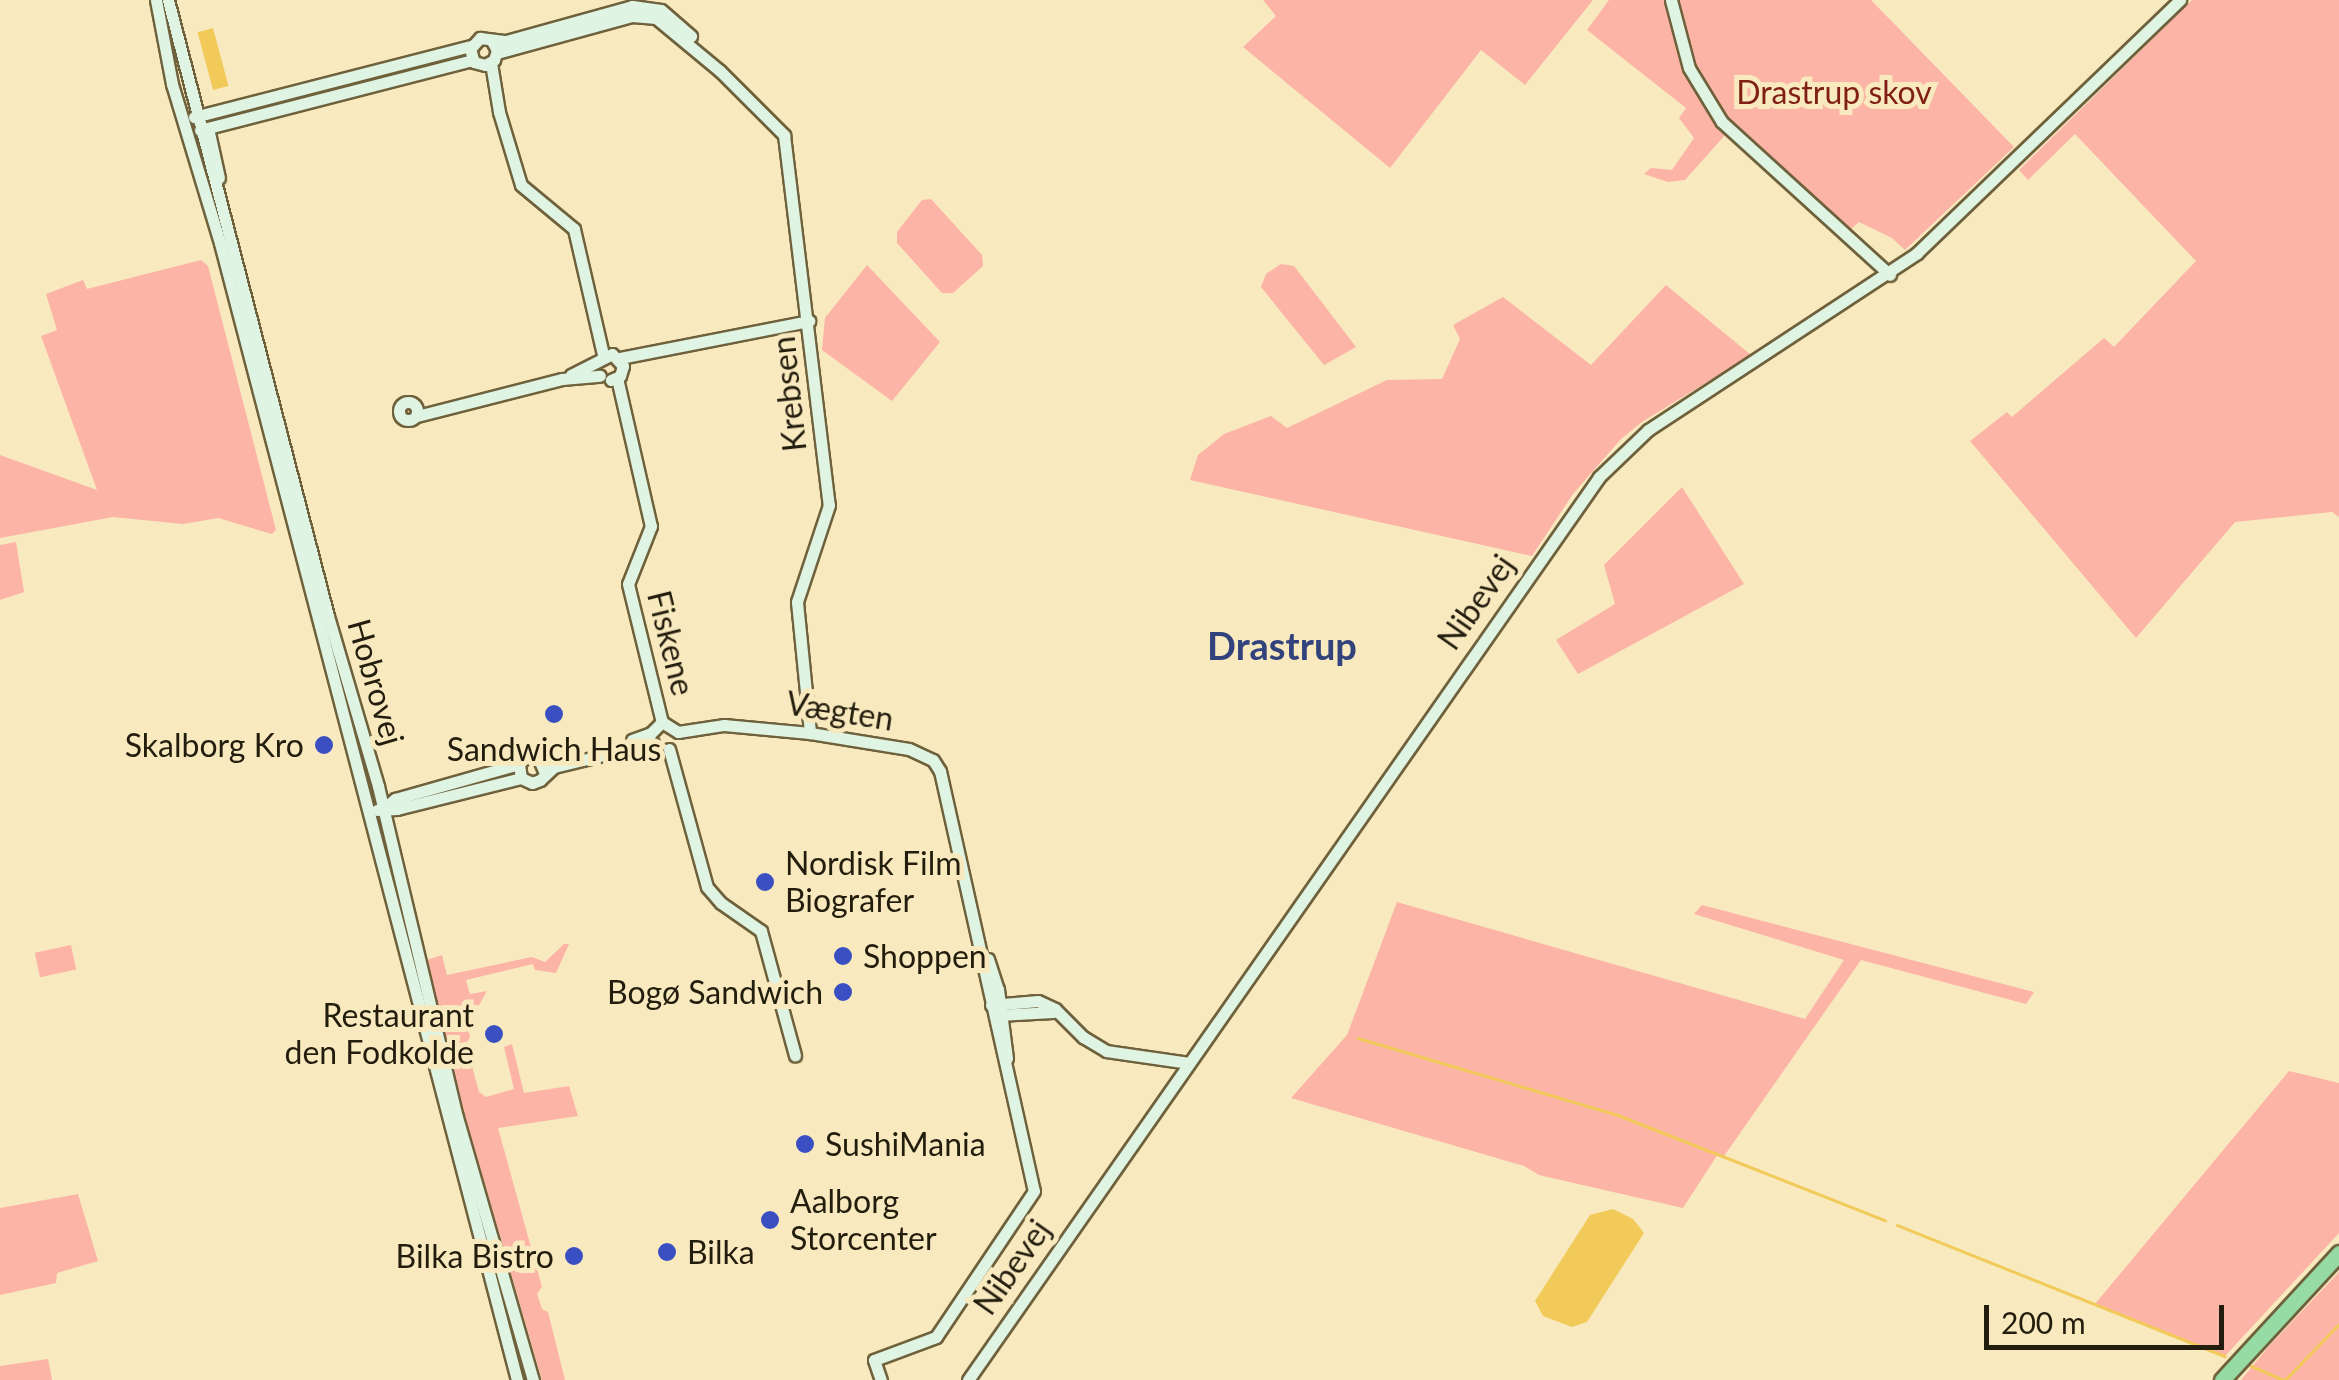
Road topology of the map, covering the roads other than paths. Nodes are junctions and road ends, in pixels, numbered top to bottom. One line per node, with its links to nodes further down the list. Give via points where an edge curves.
1 (168, 0): 7 (street, Hobrovej)
2 (1671, 0): 8 (street, via 1689,68 1722,122)
3 (2180, 0): 8 (street, Nibevej)
4 (157, 6): 7 (street)
5 (471, 46): 6 (street, Fiskene); 6 (street, via 480,38); 7 (street)
6 (487, 56): 7 (street, Krebsen); 9 (street, Krebsen, via 506,42 632,6 674,19 784,135); 10 (street, Fiskene, via 520,184 574,229)
7 (196, 124): 20 (street, Hobrovej); 21 (street, Hobrovej)
8 (1890, 274): 24 (street, Nibevej, via 1683,406 1600,476)
9 (809, 322): 10 (street, via 762,327); 14 (street, Krebsen, via 830,504 797,602)
10 (610, 367): 11 (street); 12 (street, Fiskene, via 651,526 628,584)
11 (417, 412)
12 (662, 722): 13 (street); 15 (street)
13 (678, 732): 14 (street, Vægten, via 739,726); 16 (street)
14 (810, 732): 22 (street, Vægten, via 923,753 940,770)
15 (652, 738): 16 (street); 17 (street); 19 (street)
16 (669, 749): 23 (street, via 707,887 761,931)
17 (542, 759): 18 (street, via 530,755); 19 (street)
18 (520, 771): 19 (street, via 536,782); 20 (street, via 465,794)
19 (545, 774)
20 (383, 809): 21 (street); 27 (street, Hobrovej, via 457,1117)
21 (368, 812): 26 (street, Hobrovej)
22 (997, 1009): 24 (street, via 1038,1000 1106,1051); 28 (street, Vægten, via 1034,1183 1031,1200 936,1337 874,1360)
23 (795, 1055)
24 (1189, 1063): 29 (street, Nibevej)
25 (2339, 1253): 30 (highway)
26 (517, 1380)
27 (532, 1380)
28 (881, 1380)
29 (968, 1380)
30 (2222, 1380)

